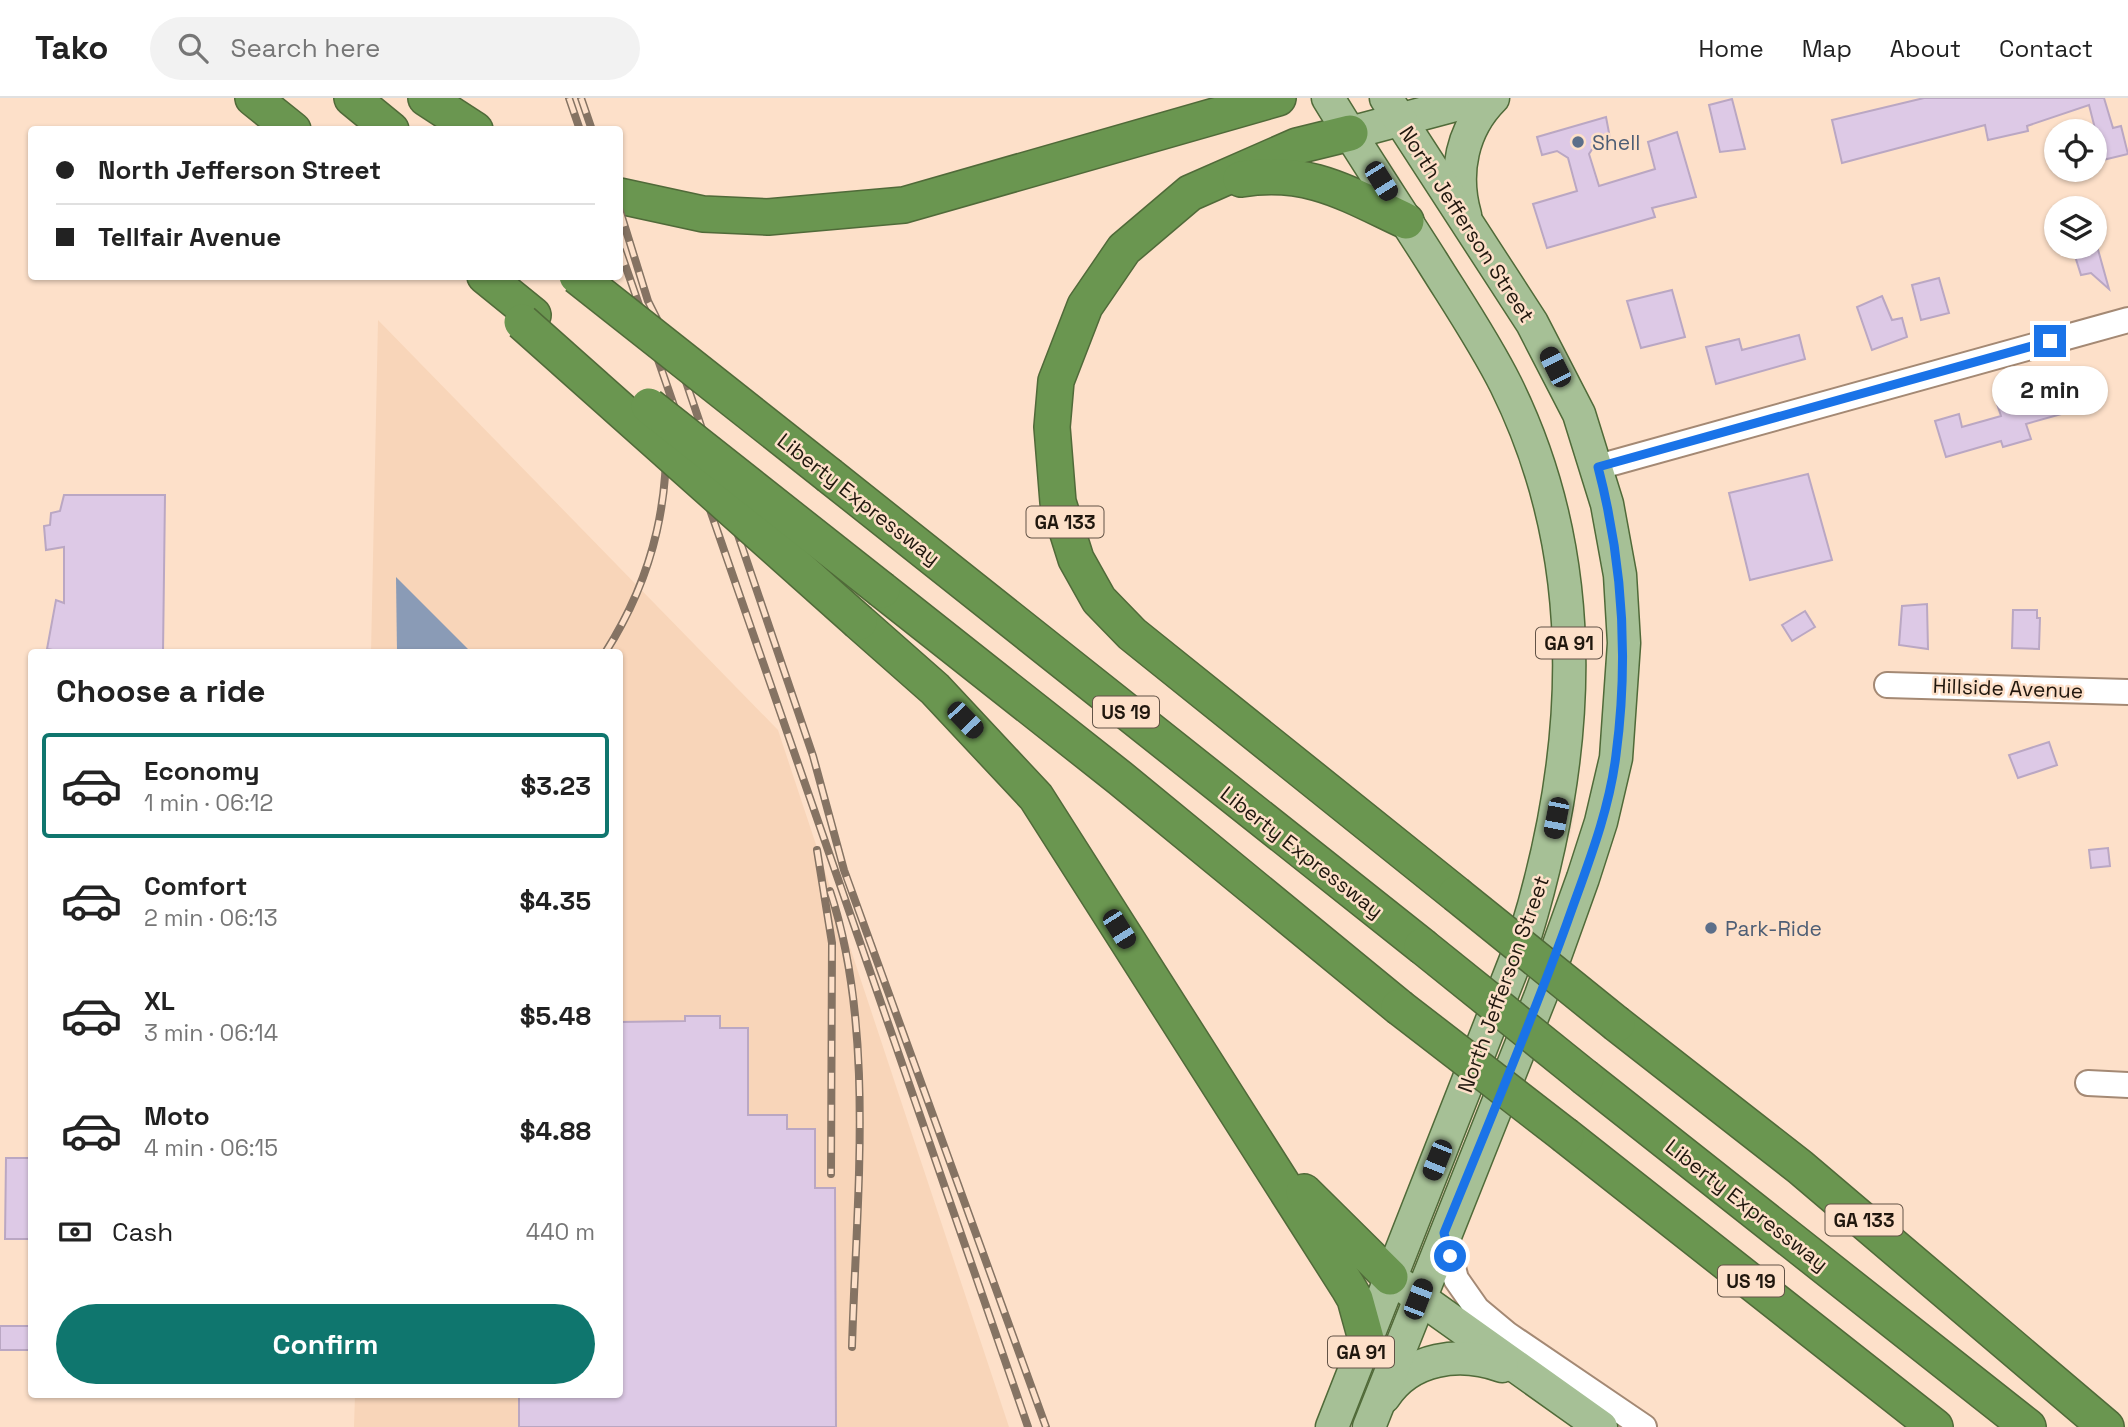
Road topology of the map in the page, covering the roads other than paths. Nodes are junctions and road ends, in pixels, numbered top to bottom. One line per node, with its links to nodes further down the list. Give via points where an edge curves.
1 (253, 98): 10 (highway)
2 (352, 98): 11 (highway)
3 (426, 98): 12 (highway)
4 (1278, 98): 8 (highway)
5 (1328, 98): 13 (main road, GA 91)
6 (1481, 98): 9 (main road)
7 (1493, 98): 17 (main road, via 1475,120 1463,153 1461,197)
8 (1222, 108): 15 (highway, via 904,205 768,217 703,214)
9 (1392, 108): 13 (main road, GA 133); 17 (main road, North Jefferson Street)
10 (288, 126)
11 (386, 126)
12 (469, 126)
13 (1350, 133): 14 (highway, GA 133, via 1297,146); 16 (main road, GA 91)
14 (1213, 183): 16 (highway, via 1267,175 1296,177 1353,194); 39 (highway, GA 133, bridge, via 1190,193 1124,249 1085,306 1056,381 1052,427 1058,502 1076,559 1099,600 1132,634 1800,1167)
15 (623, 196)
16 (1406, 221): 29 (main road, North Jefferson Street / GA 91, via 1490,355 1533,449 1562,561 1570,681 1563,771 1547,864 1525,936)
17 (1469, 226): 22 (main road, North Jefferson Street / GA 91, via 1532,323 1579,414)
18 (489, 280): 20 (highway)
19 (582, 280): 38 (highway, Liberty Expressway / US 19, bridge)
20 (528, 319): 27 (highway, bridge, via 935,689 1035,797); 37 (highway, US 19, bridge, via 882,590 1399,1007)
21 (2128, 320): 22 (street)
22 (1598, 467): 28 (main road, North Jefferson Street / GA 91, via 1615,542 1623,609 1616,758 1601,822 1570,914)
23 (1887, 685): 24 (street, Hillside Avenue)
24 (2128, 692)
25 (2088, 1083): 26 (street)
26 (2128, 1085)
27 (1263, 1154): 29 (highway); 31 (highway, via 1355,1299)
28 (1444, 1233): 30 (main road, North Jefferson Street / GA 91); 36 (street, via 1456,1279 1477,1309)
29 (1391, 1277): 30 (main road); 31 (main road, North Jefferson Street / GA 91)
30 (1418, 1299): 32 (main road); 33 (main road, North Jefferson Street / GA 91)
31 (1366, 1339): 34 (main road, North Jefferson Street / GA 91)
32 (1519, 1371): 33 (main road, via 1469,1357 1430,1362 1397,1381); 35 (main road)
33 (1371, 1422)
34 (1332, 1427)
35 (1601, 1427)
36 (1644, 1427)
37 (1935, 1427)
38 (2028, 1427)
39 (2106, 1427)

